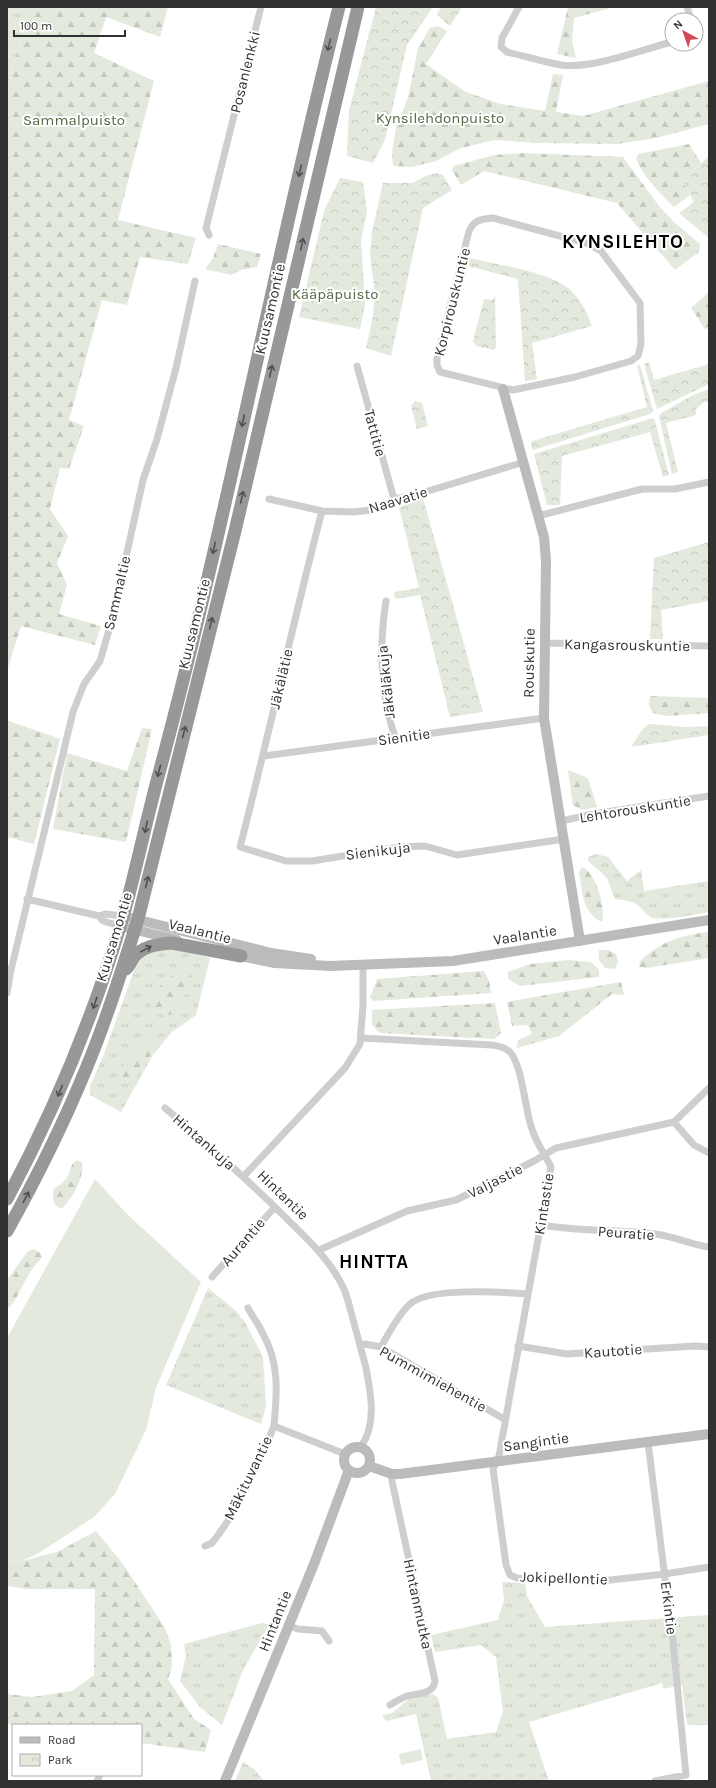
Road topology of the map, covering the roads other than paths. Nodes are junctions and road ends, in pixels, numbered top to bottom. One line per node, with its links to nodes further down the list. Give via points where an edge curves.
1 (261, 7): 6 (street, Posanlenkki, via 206,228)
2 (339, 7): 28 (highway, Kuusamontie, one-way to 28, via 180,693)
3 (358, 7): 29 (highway, Kuusamontie, one-way to 3, via 235,531)
4 (519, 7): 5 (street, via 502,38 501,47 507,52 567,65 594,63)
5 (664, 44)
6 (209, 235)
7 (195, 281): 26 (street, Sammaltie, via 176,368 143,480 113,616 100,661 84,684 73,712)
8 (357, 366): 13 (street, Tattitie)
9 (503, 388): 9 (street, Korpirouskuntie, via 440,372 437,365 469,232 477,220 493,218 594,247 637,296 642,308 641,344 638,356 631,361 575,377 513,390); 10 (street, Rouskutie)
10 (524, 462): 13 (street, Naavatie); 15 (street, Rouskutie)
11 (709, 482): 15 (street, via 675,489 642,489)
12 (269, 499): 14 (street, Naavatie)
13 (394, 499): 14 (street, Naavatie, via 371,510)
14 (322, 510): 21 (street, Jäkälätie)
15 (538, 516): 17 (street, Rouskutie, via 544,537 546,560)
16 (386, 601): 20 (street, Jäkäläkuja, via 381,661 385,698)
17 (544, 643): 18 (street, Kangasrouskuntie); 19 (street, Rouskutie)
18 (709, 646)
19 (544, 718): 20 (street, Sienitie); 23 (street, Rouskutie)
20 (396, 738): 21 (street, Sienitie)
21 (264, 756): 25 (street, Jäkälätie)
22 (709, 796): 23 (street, Lehtorouskuntie)
23 (561, 821): 24 (street, Rouskutie)
24 (564, 840): 25 (street, Sienikuja, via 458,855 425,846 286,861); 30 (street, Rouskutie)
25 (240, 847)
26 (28, 899): 28 (street, via 99,916 106,914); 34 (street, Sammaltie)
27 (709, 920): 30 (street, Vaalantie)
28 (122, 921): 29 (street, Vaalantie); 44 (highway, Kuusamontie, one-way to 44, via 75,1055 53,1108)
29 (136, 925): 31 (street, Vaalantie); 32 (street, Vaalantie, via 271,953 327,960); 35 (highway, Kuusamontie)
30 (580, 941): 33 (street, Vaalantie, via 453,961)
31 (241, 956): 32 (street, Vaalantie, via 275,963); 35 (highway, one-way to 31, via 134,957 156,945 172,943)
32 (344, 965): 33 (street, Vaalantie)
33 (363, 965): 37 (street, Hintantie)
34 (9, 969): 36 (street, Sammaltie)
35 (120, 977): 47 (highway, Kuusamontie, one-way to 35, via 51,1148 86,1069)
36 (7, 993)
37 (360, 1038): 42 (street, Kintastie, via 492,1046 509,1051 515,1061 525,1096 530,1125); 43 (street, Hintantie, via 360,1044 344,1068)
38 (709, 1088): 40 (street)
39 (165, 1108): 43 (street, Hintankuja)
40 (674, 1122): 41 (street, via 694,1145); 42 (street, Valjastie, via 570,1144)
41 (709, 1152)
42 (544, 1154): 46 (street, Kintastie, via 551,1167); 49 (street, Valjastie, via 456,1200 407,1211)
43 (243, 1177): 45 (street, Hintantie)
44 (7, 1199)
45 (275, 1207): 49 (street, Hintantie); 50 (street, Aurantie)
46 (542, 1225): 48 (street, Peuratie, via 563,1229 656,1234); 51 (street, Kintastie)
47 (7, 1231)
48 (709, 1247)
49 (319, 1250): 53 (street, Hintantie, via 333,1268 344,1290)
50 (212, 1277)
51 (527, 1294): 54 (street, Kintastie); 56 (street, via 494,1291 421,1298 410,1304)
52 (248, 1308): 58 (street, Mäkituvantie, via 263,1332 273,1359 278,1390)
53 (361, 1346): 56 (street, Pummimiehentie, via 365,1344); 61 (street, Hintantie, via 371,1393 372,1417)
54 (518, 1346): 55 (street, Kautotie, via 567,1354); 57 (street, Kintastie)
55 (709, 1347)
56 (381, 1348): 57 (street, Pummimiehentie)
57 (504, 1419): 63 (street, Kintastie)
58 (274, 1426): 62 (street, Mäkituvantie); 67 (street, Mäkituvantie, via 240,1502 212,1543)
59 (709, 1434): 60 (street, Sangintie)
60 (648, 1442): 63 (street, Sangintie); 69 (street, Erkintie)
61 (361, 1447): 62 (street, via 352,1448); 64 (street, via 369,1455)
62 (345, 1454): 65 (street, via 344,1463)
63 (496, 1462): 66 (street, Sangintie); 69 (street, Jokipellontie, via 493,1470 506,1565 510,1575 517,1578 592,1582)
64 (369, 1466): 65 (street, via 360,1472); 66 (street, Sangintie)
65 (349, 1470): 70 (street, Hintantie)
66 (392, 1474): 72 (street, Hintanmutka, via 435,1681 430,1691 405,1696)
67 (206, 1546)
68 (709, 1567): 69 (street, Jokipellontie)
69 (665, 1574): 74 (street, Erkintie, via 686,1775)
70 (289, 1626): 71 (street, via 322,1631); 73 (street, Hintantie)
71 (329, 1641)
72 (390, 1704)
73 (224, 1781)
74 (655, 1781)

